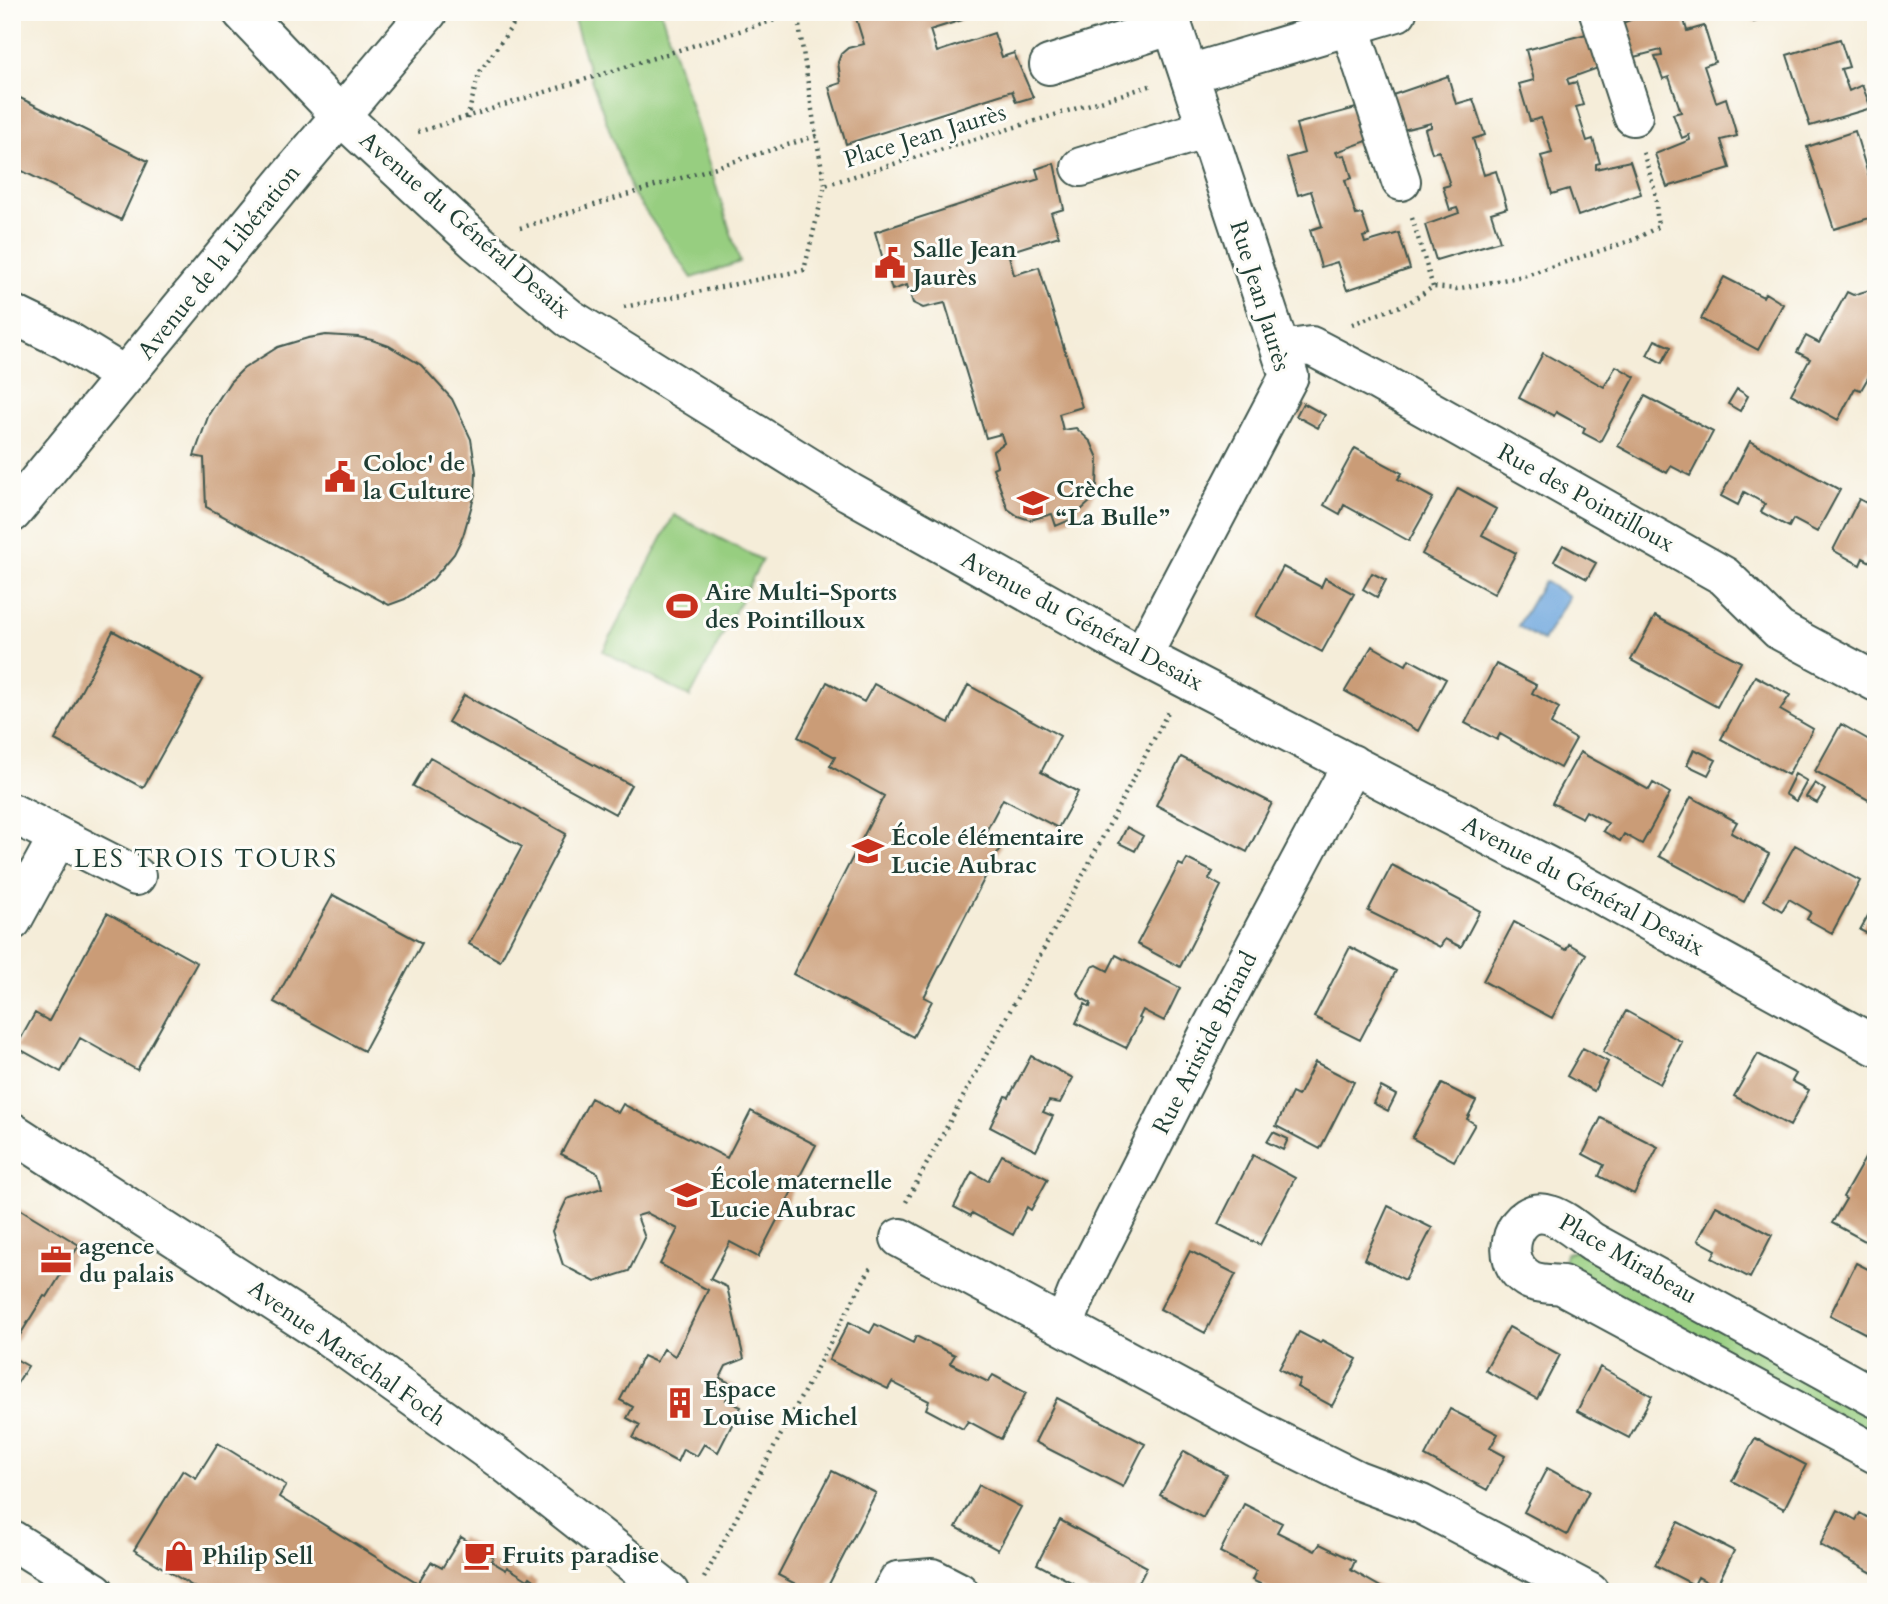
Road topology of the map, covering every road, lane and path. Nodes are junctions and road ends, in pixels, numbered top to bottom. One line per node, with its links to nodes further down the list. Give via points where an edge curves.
1 (242, 12): 11 (street, Avenue du Général Desaix)
2 (428, 12): 11 (street, Avenue de la Libération)
3 (522, 12): 13 (path, via 479,73)
4 (1397, 12): 8 (street)
5 (1598, 12): 12 (street)
6 (797, 13): 13 (path); 15 (path)
7 (1170, 19): 9 (street); 10 (street, Rue Jean Jaurès)
8 (1348, 19): 10 (street); 18 (street)
9 (1049, 65)
10 (1189, 75): 14 (street, Rue Jean Jaurès); 19 (path, Place Jean Jaurès)
11 (341, 116): 16 (street, Avenue du Général Desaix); 25 (street, Avenue de la Libération)
12 (1633, 116): 21 (path, via 1654,191 1658,227 1633,240 1523,276 1457,289)
13 (467, 118): 16 (path, via 416,133)
14 (1207, 129): 17 (street); 24 (street, Rue Jean Jaurès)
15 (816, 136): 19 (path); 20 (path)
16 (383, 153): 20 (street, Avenue du Général Desaix)
17 (1081, 167)
18 (1401, 181): 21 (path)
19 (825, 185): 23 (path, Place Jean Jaurès, via 804,270)
20 (477, 242): 23 (street, Avenue du Général Desaix)
21 (1433, 287): 24 (path, via 1408,303)
22 (12, 314): 25 (street)
23 (569, 318): 27 (street, Avenue du Général Desaix, via 849,492)
24 (1296, 348): 27 (street, Rue Jean Jaurès, via 1289,376); 29 (street, Rue des Pointilloux, via 1724,576 1779,630)
25 (125, 376): 26 (street, Avenue de la Libération)
26 (12, 513)
27 (1142, 656): 28 (street, Avenue du Général Desaix)
28 (1186, 678): 30 (street, Avenue du Général Desaix); 37 (path)
29 (1876, 682)
30 (1352, 764): 35 (street, Avenue du Général Desaix); 38 (street, Rue Aristide Briand, via 1213,1025 1077,1293)
31 (12, 813): 32 (street)
32 (58, 836): 33 (street); 34 (street)
33 (136, 876)
34 (12, 921)
35 (1876, 1046)
36 (12, 1132): 42 (street, Avenue Maréchal Foch, via 329,1337 508,1465)
37 (893, 1235): 38 (street); 42 (path, via 698,1589 681,1575)
38 (1065, 1326): 46 (street, via 1260,1432 1357,1480 1421,1504)
39 (1876, 1398): 40 (street, Place Mirabeau, via 1549,1214 1536,1214 1515,1231 1510,1257 1531,1280 1562,1285)
40 (1876, 1454)
41 (12, 1541): 43 (street)
42 (668, 1591)
43 (95, 1592)
44 (892, 1592): 45 (street, via 898,1581 932,1578)
45 (959, 1592)
46 (1589, 1592)

